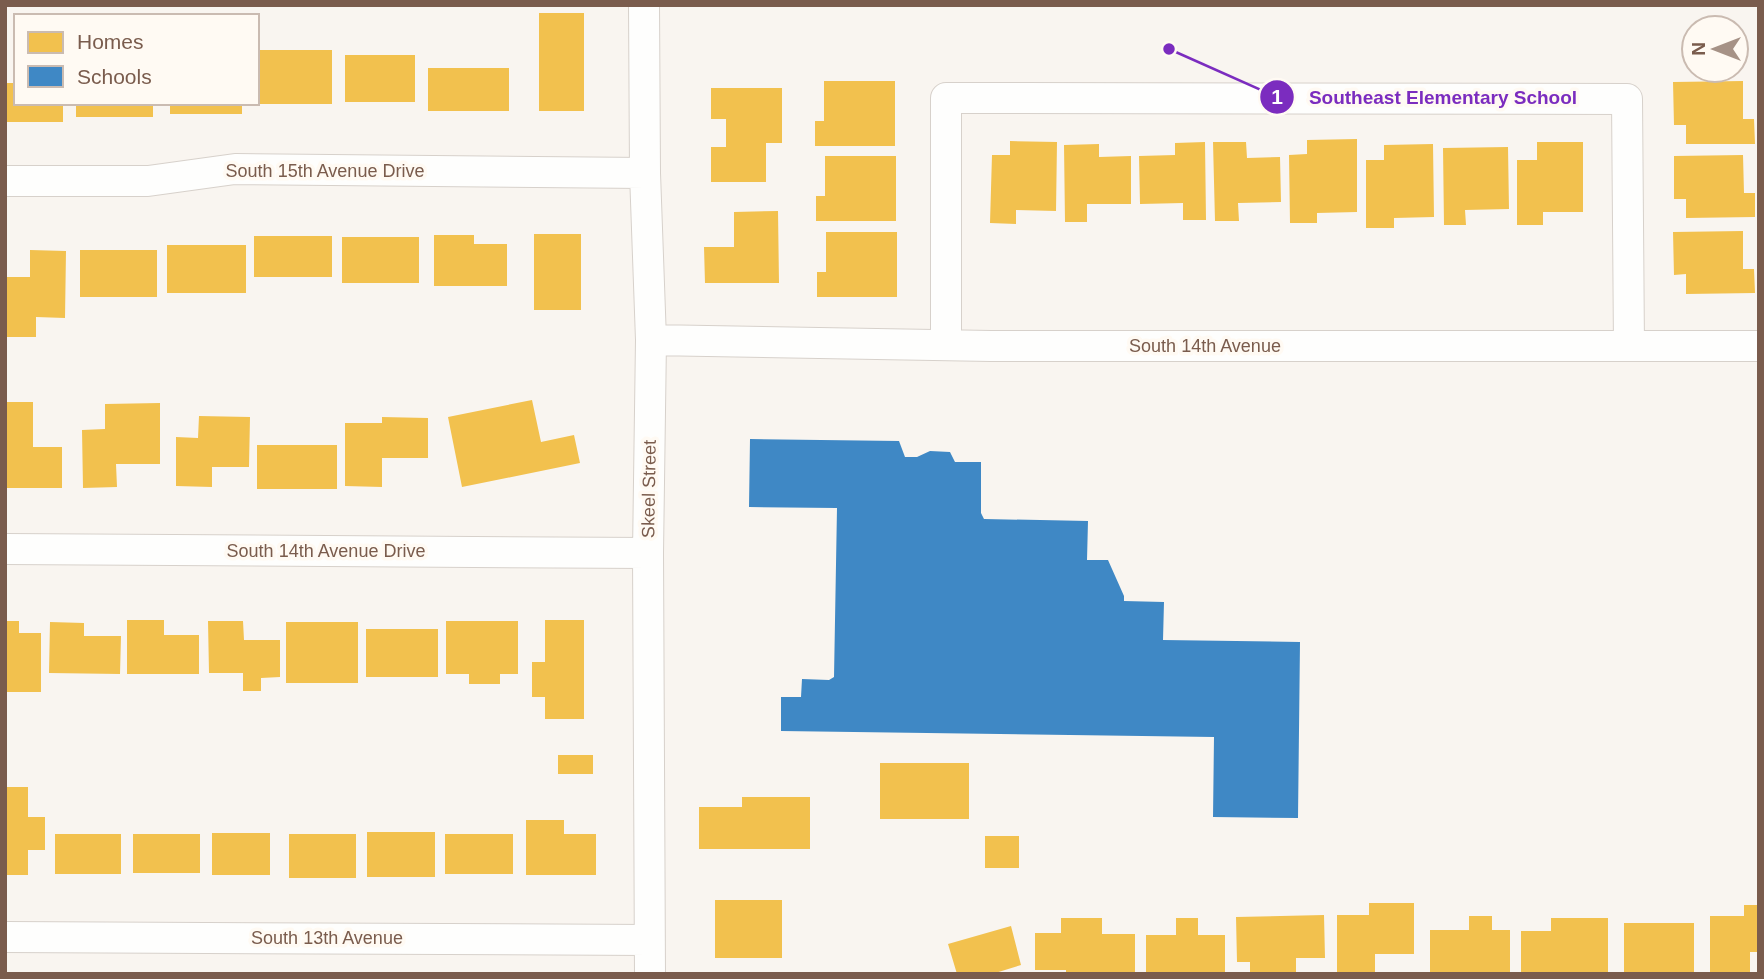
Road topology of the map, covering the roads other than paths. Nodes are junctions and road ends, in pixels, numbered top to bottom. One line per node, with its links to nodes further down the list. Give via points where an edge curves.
1 (645, 5): 2 (street, Skeel Street)
2 (645, 173): 3 (street, South 15th Avenue Drive, via 235,169 148,181); 4 (street, Skeel Street)
3 (5, 181)
4 (651, 340): 5 (street, South 14th Avenue); 9 (street, Skeel Street)
5 (946, 345): 6 (street, South 14th Avenue); 6 (street, via 946,98 1627,99)
6 (1629, 346): 7 (street, South 14th Avenue)
7 (1759, 346)
8 (5, 549): 9 (street, South 14th Avenue Drive)
9 (648, 553): 11 (street, Skeel Street)
10 (5, 937): 11 (street, South 13th Avenue)
11 (649, 940): 12 (street, Skeel Street)
12 (650, 974)

